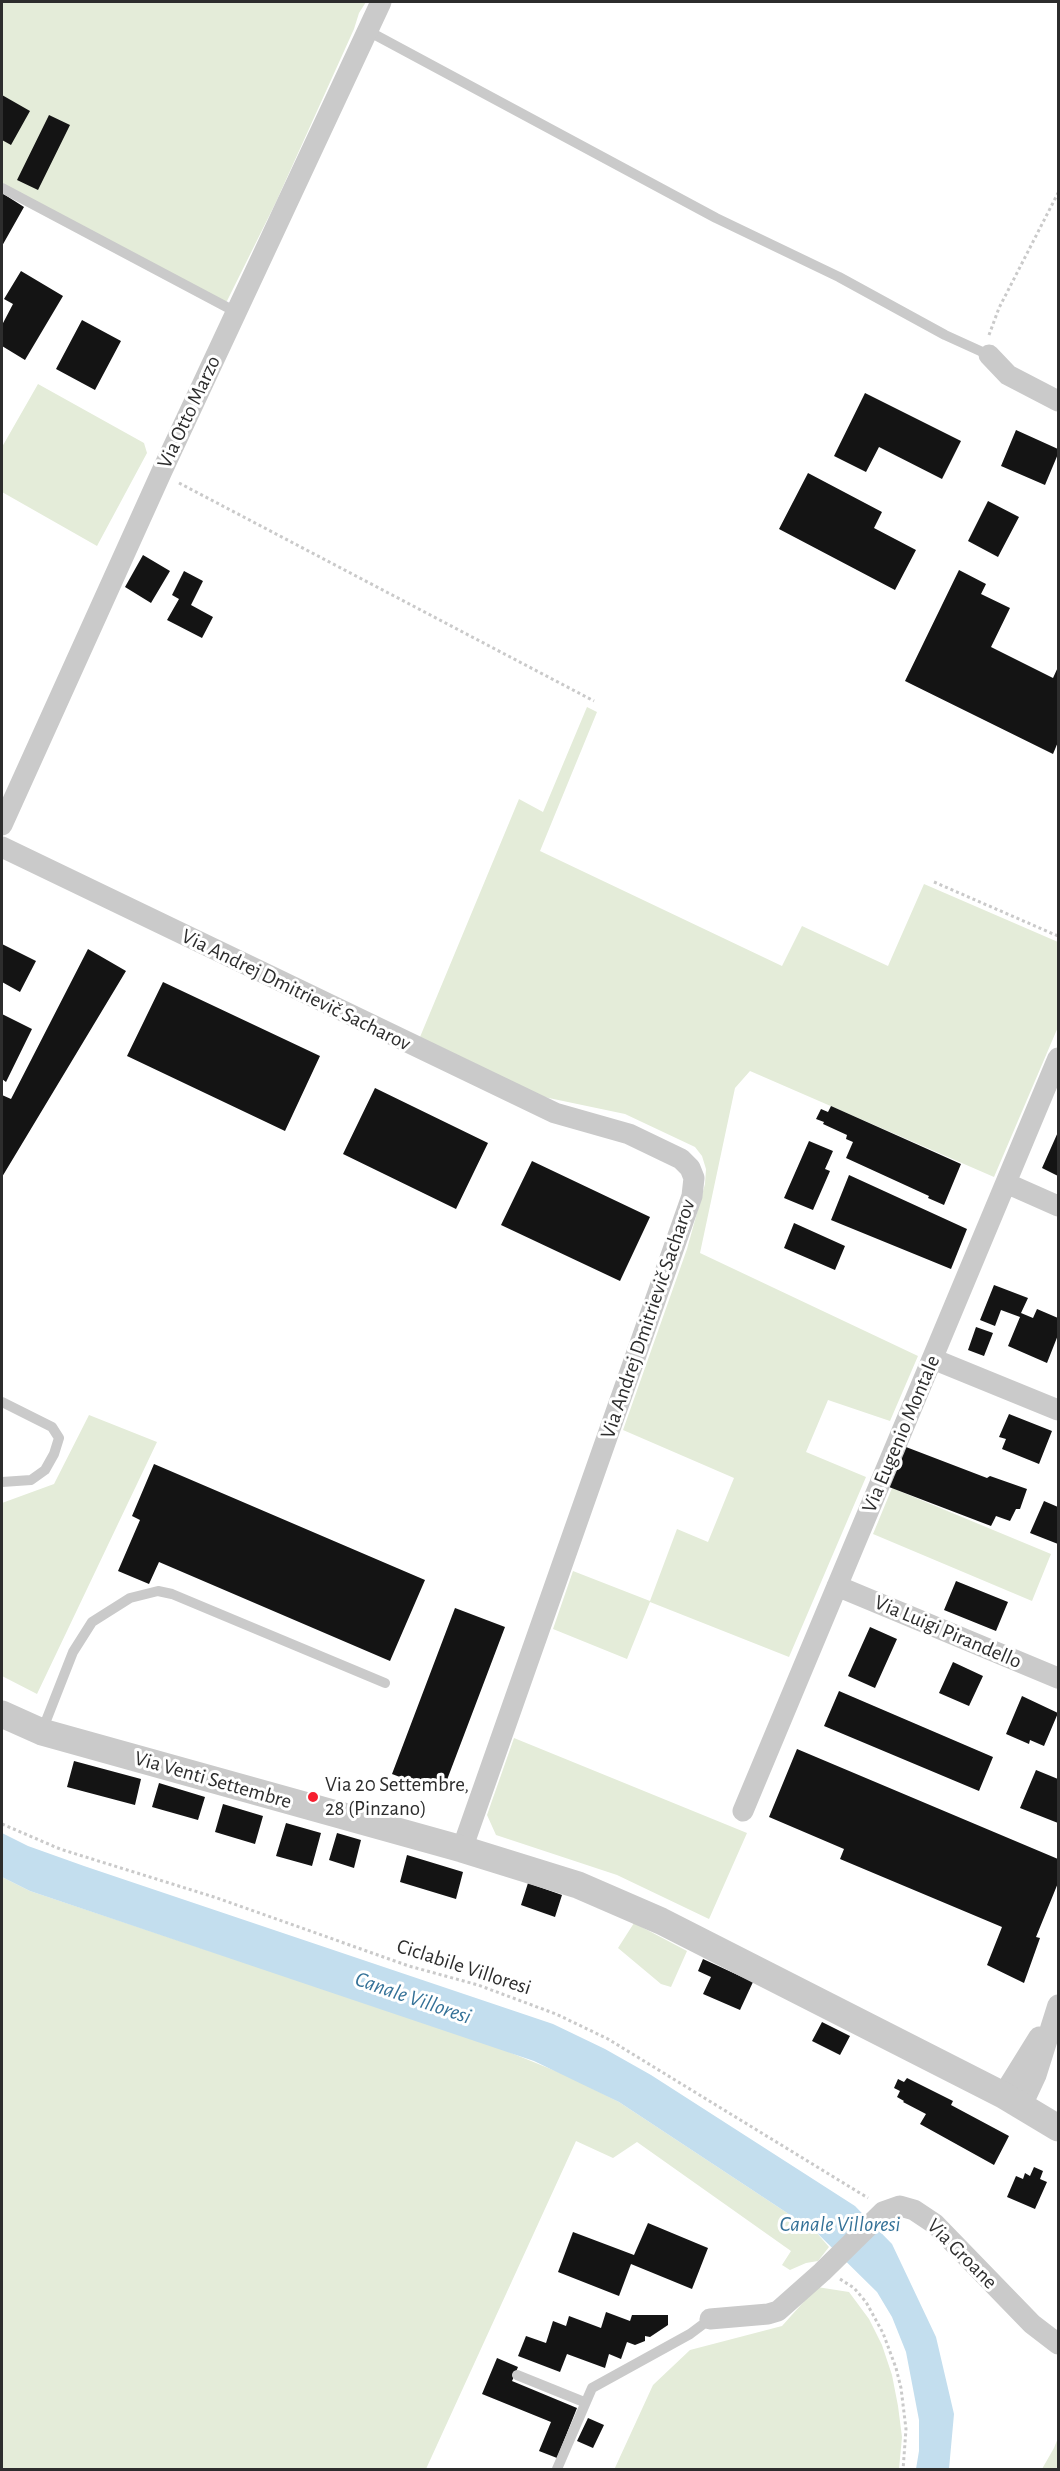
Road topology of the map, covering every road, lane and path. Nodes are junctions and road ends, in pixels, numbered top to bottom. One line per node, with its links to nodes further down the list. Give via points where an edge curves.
1 (381, 2): 2 (street, Via Otto Marzo)
2 (368, 31): 5 (street, Via Otto Marzo); 6 (lane, via 716,218)
3 (2, 188): 5 (lane)
4 (1059, 193): 6 (path, via 989,330)
5 (236, 312): 8 (street, Via Otto Marzo)
6 (989, 355): 7 (street, via 1008,375)
7 (1059, 401)
8 (162, 471): 9 (path, via 186,488); 10 (street, Via Otto Marzo)
9 (594, 701)
10 (2, 825)
11 (2, 847): 28 (street, Via Andrej Dmitrievič Sacharov, via 555,1113 629,1134 681,1159 690,1168 694,1179 692,1196)
12 (934, 882): 13 (path)
13 (1059, 936)
14 (1059, 1058): 15 (street, Via Eugenio Montale)
15 (1006, 1183): 16 (street); 17 (street, Via Eugenio Montale)
16 (1059, 1206)
17 (933, 1359): 19 (street); 21 (street, Via Eugenio Montale)
18 (2, 1402): 20 (lane, via 52,1428 59,1438 45,1470 31,1480)
19 (1059, 1410)
20 (2, 1482)
21 (837, 1586): 22 (street, Via Luigi Pirandello); 26 (street, Via Eugenio Montale)
22 (1059, 1678)
23 (385, 1683): 25 (lane, via 158,1591 130,1598 92,1622 73,1652)
24 (2, 1714): 25 (street, Via Venti Settembre)
25 (42, 1732): 28 (street, Via Venti Settembre)
26 (743, 1811)
27 (2, 1824): 32 (path, Ciclabile Villoresi, via 60,1849 214,1897 556,2014 608,2039 847,2185 869,2199)
28 (462, 1849): 30 (street, Via Venti Settembre, via 618,1900)
29 (1058, 2006): 30 (street)
30 (1012, 2100): 31 (street, Via Venti Settembre)
31 (1059, 2128)
32 (880, 2214): 33 (street); 35 (street, Via Groane, via 900,2206 926,2217 1032,2324)
33 (826, 2268): 34 (street, via 778,2311); 39 (path, via 854,2288 883,2333 896,2368 904,2408)
34 (710, 2319): 37 (lane, via 592,2388)
35 (1059, 2344)
36 (517, 2375): 37 (lane)
37 (584, 2402): 38 (lane)
38 (557, 2469)
39 (903, 2469)

